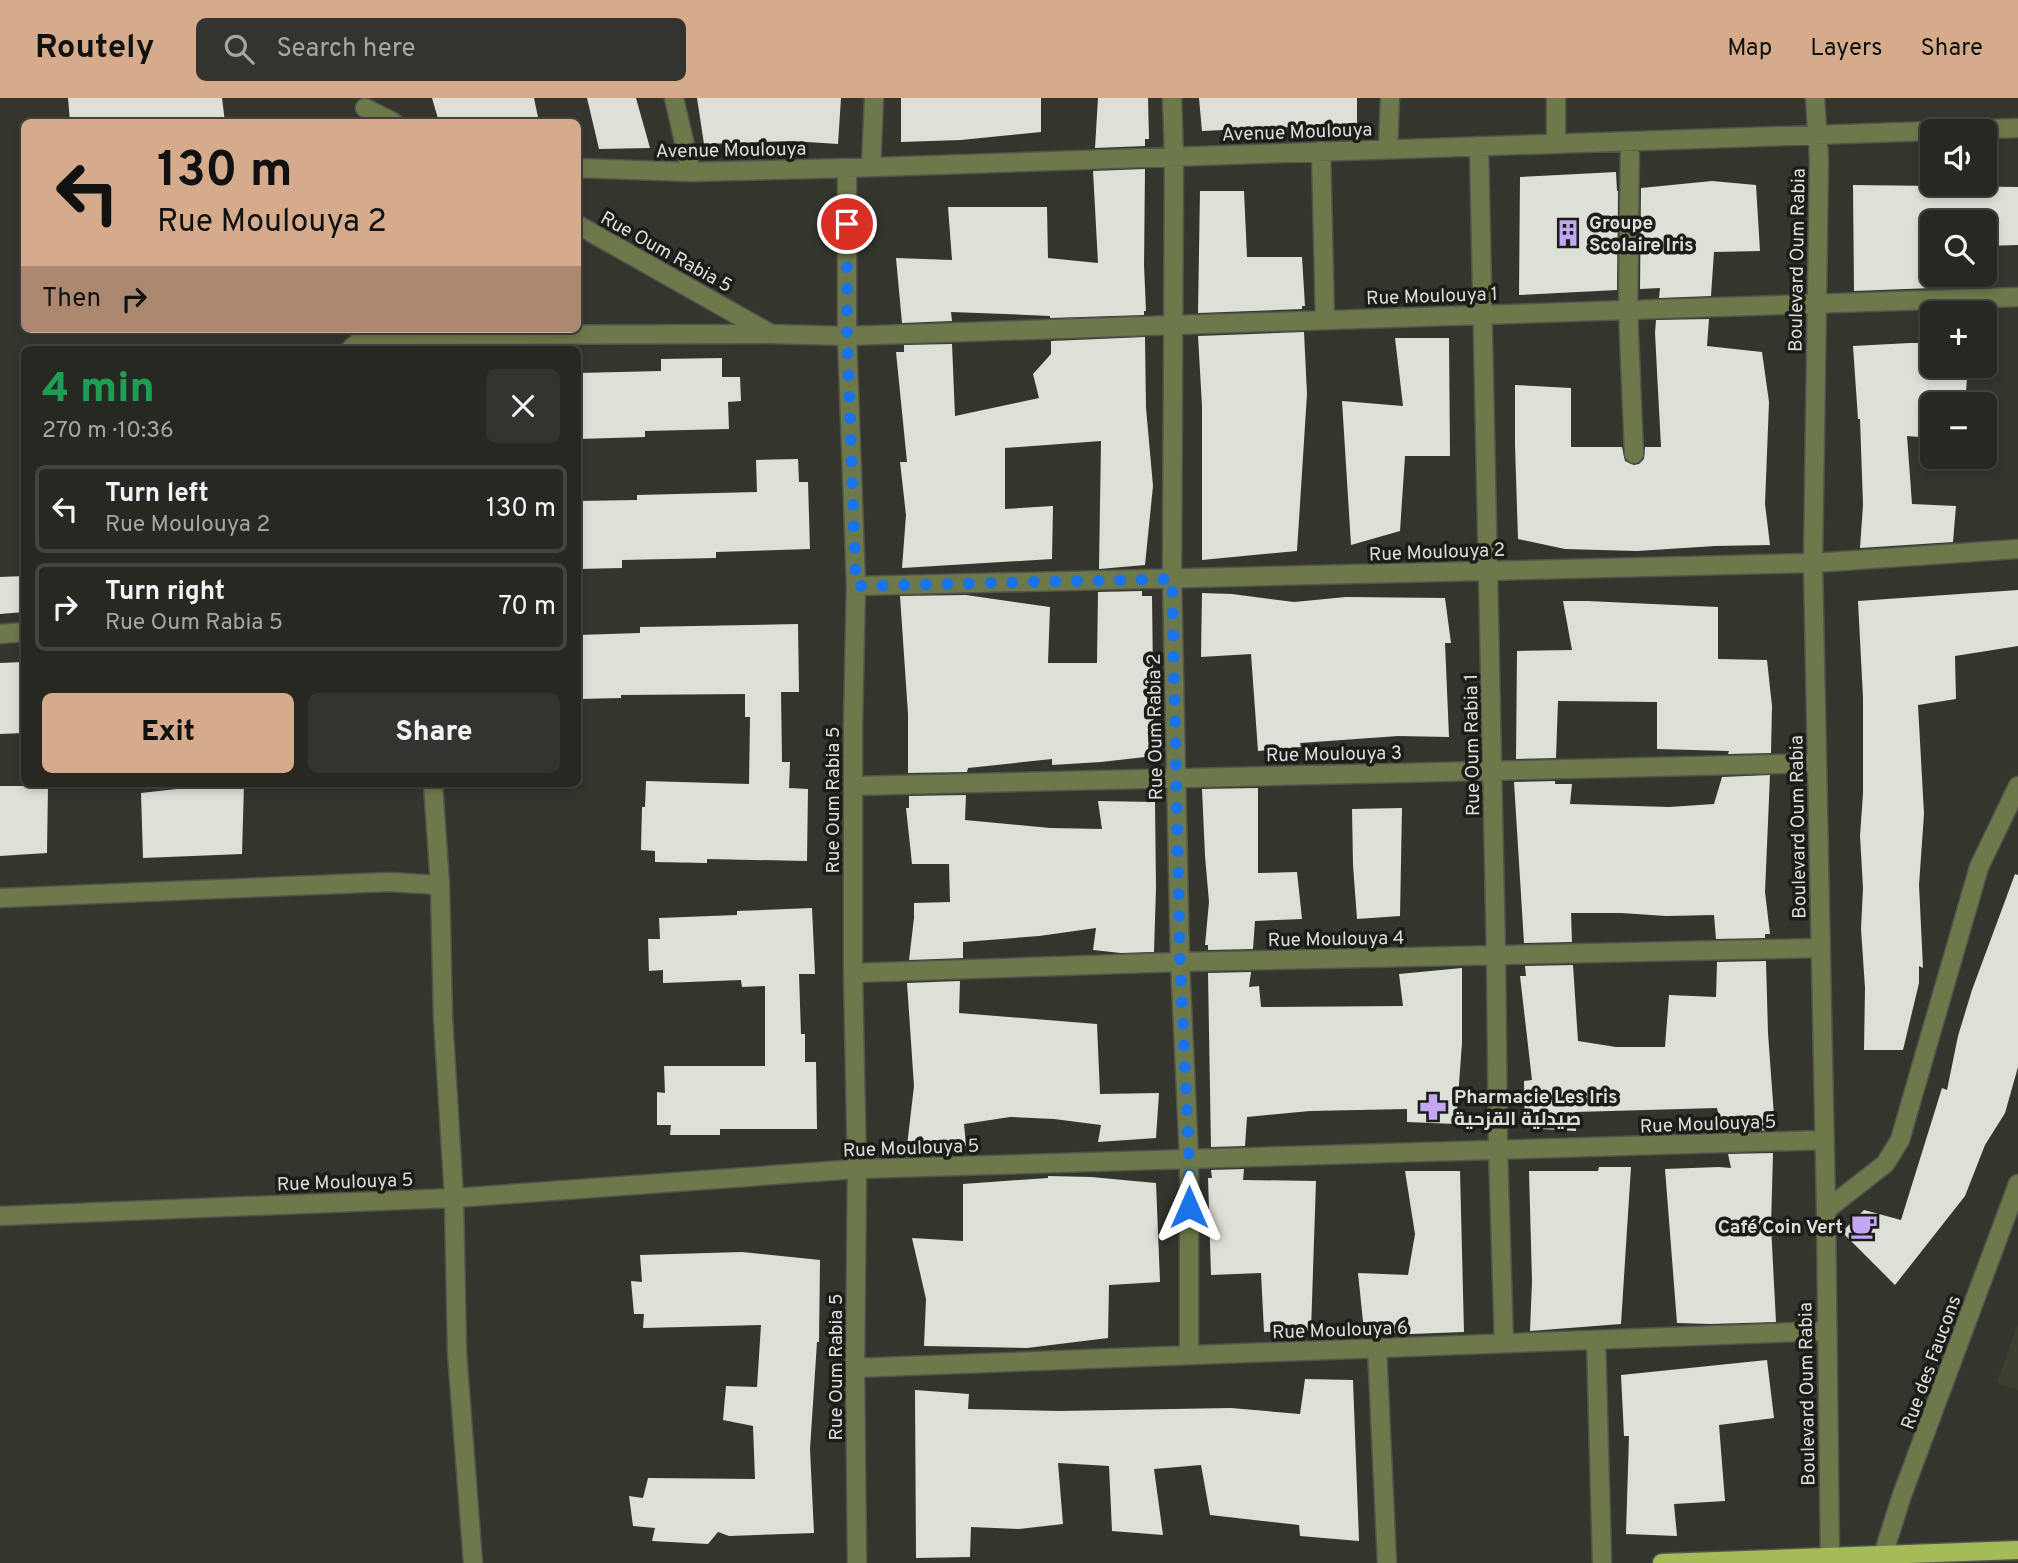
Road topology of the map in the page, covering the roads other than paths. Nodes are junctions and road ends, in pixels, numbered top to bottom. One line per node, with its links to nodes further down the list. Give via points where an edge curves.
1 (674, 98): 20 (street)
2 (874, 98): 17 (street)
3 (1172, 98): 16 (street, Rue Oum Rabia 2)
4 (1390, 98): 14 (street)
5 (1556, 98): 12 (street)
6 (1815, 98): 10 (street, Boulevard Oum Rabia)
7 (365, 109): 8 (street)
8 (387, 119)
9 (2018, 128): 10 (street, Avenue Moulouya)
10 (1818, 135): 11 (street, Avenue Moulouya); 23 (street, Boulevard Oum Rabia)
11 (1630, 141): 12 (street, Avenue Moulouya); 24 (street)
12 (1556, 143): 13 (street, Avenue Moulouya)
13 (1479, 146): 14 (street, Avenue Moulouya); 25 (street, Rue Oum Rabia 1)
14 (1388, 149): 15 (street, Avenue Moulouya)
15 (1321, 151): 16 (street, Avenue Moulouya); 26 (street)
16 (1174, 156): 17 (street, Avenue Moulouya); 27 (street, Rue Oum Rabia 2)
17 (871, 167): 19 (street, Avenue Moulouya)
18 (581, 168): 20 (street, Avenue Moulouya)
19 (847, 168): 20 (street, Avenue Moulouya); 29 (street)
20 (691, 172)
21 (581, 227): 28 (street, Rue Oum Rabia 5)
22 (2018, 297): 23 (street, Rue Moulouya 1)
23 (1816, 303): 24 (street, Rue Moulouya 1); 34 (street, Boulevard Oum Rabia)
24 (1628, 309): 25 (street, Rue Moulouya 1); 32 (street)
25 (1483, 315): 26 (street, Rue Moulouya 1); 35 (street, Rue Oum Rabia 1)
26 (1325, 320): 27 (street, Rue Moulouya 1)
27 (1172, 325): 29 (street, Rue Moulouya 1); 36 (street, Rue Oum Rabia 2)
28 (771, 334): 29 (street, Rue Oum Rabia 5); 30 (street)
29 (847, 336): 37 (street, Rue Oum Rabia 5)
30 (404, 338): 31 (street, via 368,337)
31 (352, 346)
32 (1634, 453)
33 (2018, 549): 34 (street, Rue Moulouya 2)
34 (1813, 563): 35 (street, Rue Moulouya 2); 40 (street, Boulevard Oum Rabia)
35 (1488, 571): 36 (street, Rue Moulouya 2); 41 (street, Rue Oum Rabia 1)
36 (1172, 579): 37 (street, Rue Moulouya 2); 42 (street, Rue Oum Rabia 2)
37 (856, 586): 43 (street, Rue Oum Rabia 5)
38 (21, 632): 39 (street)
39 (0, 634)
40 (1817, 763): 41 (street, Rue Moulouya 3); 48 (street, Boulevard Oum Rabia)
41 (1492, 770): 42 (street, Rue Moulouya 3); 49 (street, Rue Oum Rabia 1)
42 (1176, 777): 43 (street, Rue Moulouya 3); 50 (street, Rue Oum Rabia 2)
43 (853, 786): 51 (street, Rue Oum Rabia 5)
44 (2018, 786): 58 (street, via 1979,867 1900,1140 1885,1164)
45 (433, 787): 46 (street)
46 (440, 885): 47 (street, via 389,882); 57 (street)
47 (0, 898)
48 (1820, 948): 49 (street, Rue Moulouya 4); 52 (street, Boulevard Oum Rabia)
49 (1496, 955): 50 (street, Rue Moulouya 4); 53 (street, Rue Oum Rabia 1)
50 (1180, 962): 51 (street, Rue Moulouya 4); 54 (street, Rue Oum Rabia 2)
51 (853, 973): 55 (street, Rue Oum Rabia 5)
52 (1824, 1140): 53 (street, Rue Moulouya 5); 58 (street, Boulevard Oum Rabia)
53 (1498, 1150): 54 (street, Rue Moulouya 5); 62 (street, Rue Oum Rabia 1)
54 (1189, 1158): 55 (street, Rue Moulouya 5); 64 (street, Rue Oum Rabia 2)
55 (857, 1169): 57 (street, Rue Moulouya 5); 65 (street, Rue Oum Rabia 5)
56 (2018, 1184): 67 (street, Rue des Faucons)
57 (454, 1198): 59 (street, Rue Moulouya 5); 69 (street, via 457,1353)
58 (1826, 1210): 60 (street, Boulevard Oum Rabia)
59 (0, 1216)
60 (1826, 1331): 61 (street, Rue Moulouya 6); 68 (street, Boulevard Oum Rabia)
61 (1596, 1340): 62 (street, Rue Moulouya 6); 72 (street)
62 (1504, 1343): 63 (street, Rue Moulouya 6)
63 (1377, 1348): 64 (street, Rue Moulouya 6); 71 (street)
64 (1189, 1355): 65 (street, Rue Moulouya 6)
65 (855, 1368): 70 (street, Rue Oum Rabia 5)
66 (2018, 1550): 67 (main road)
67 (1883, 1555): 68 (main road)
68 (1830, 1559): 73 (main road)
69 (473, 1563)
70 (857, 1563)
71 (1387, 1563)
72 (1602, 1563)
73 (1662, 1563)

